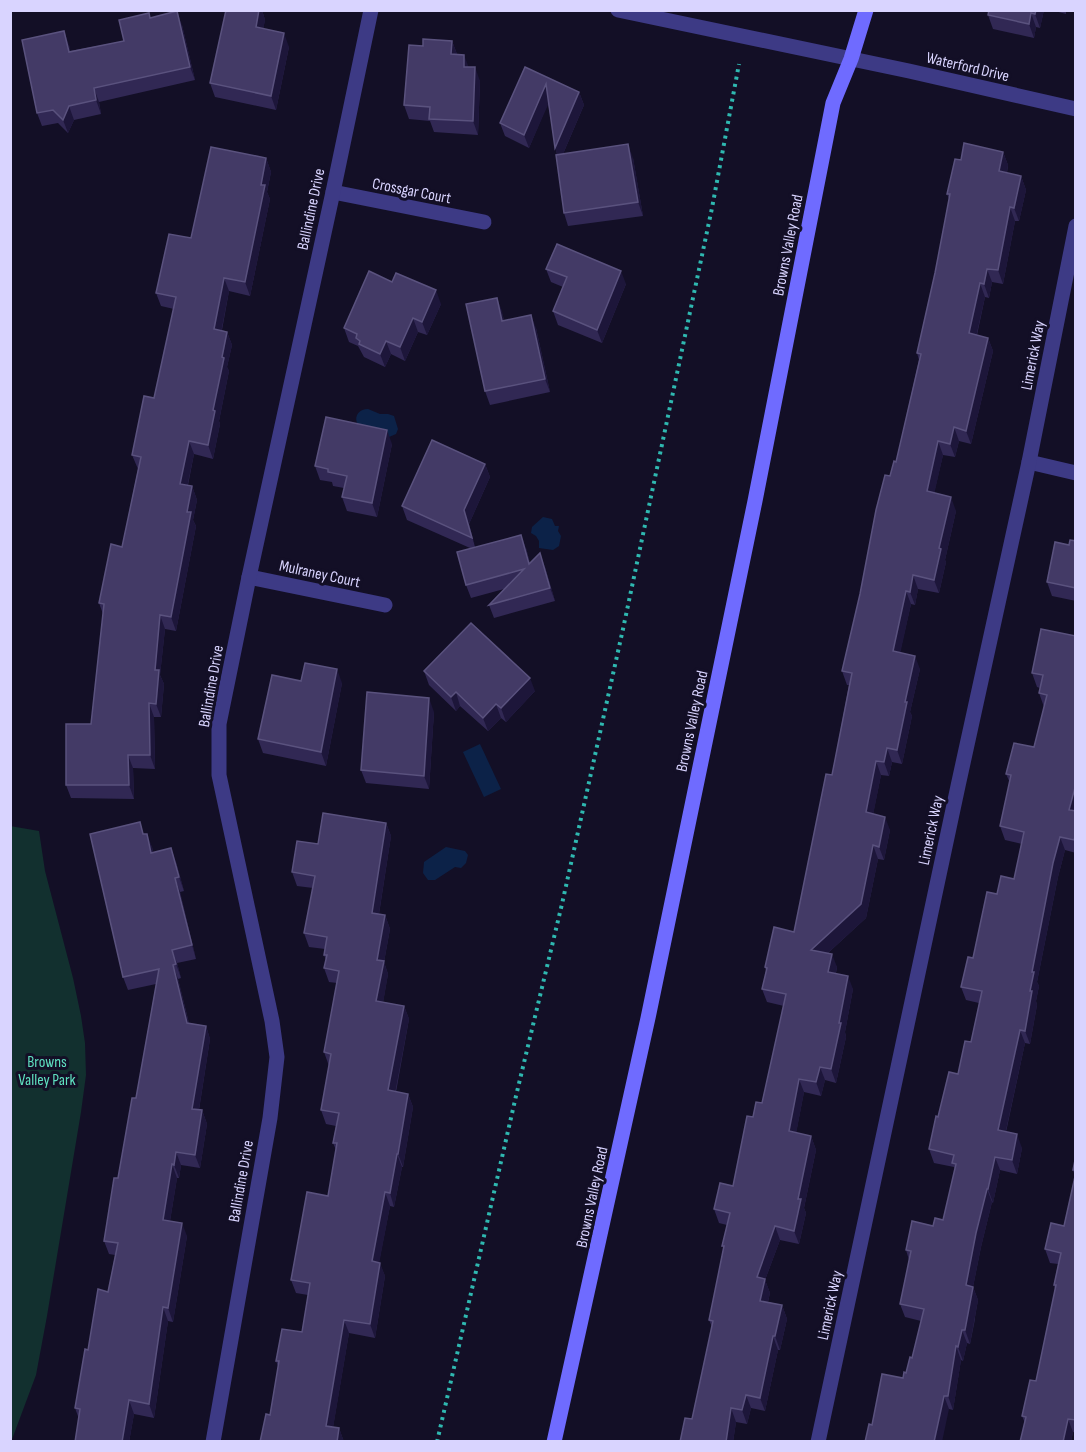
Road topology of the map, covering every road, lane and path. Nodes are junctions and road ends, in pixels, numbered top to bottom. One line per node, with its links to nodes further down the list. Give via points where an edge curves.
1 (371, 10): 7 (street, Ballindine Drive)
2 (618, 10): 4 (street, Waterford Drive)
3 (866, 10): 4 (main road, Browns Valley Road)
4 (851, 59): 6 (street, Waterford Drive); 16 (main road, Browns Valley Road, via 833,103 648,1018)
5 (739, 64): 15 (path, via 621,640)
6 (1076, 109)
7 (333, 192): 8 (street, Crossgar Court); 12 (street, Ballindine Drive)
8 (484, 222)
9 (1076, 226): 10 (street, Limerick Way)
10 (1029, 462): 11 (street); 17 (street, Limerick Way)
11 (1076, 473)
12 (249, 577): 13 (street, Mulraney Court); 14 (street, Ballindine Drive, via 219,724 219,775 277,1057 270,1118)
13 (385, 605)
14 (213, 1442)
15 (437, 1442)
16 (554, 1442)
17 (818, 1442)

